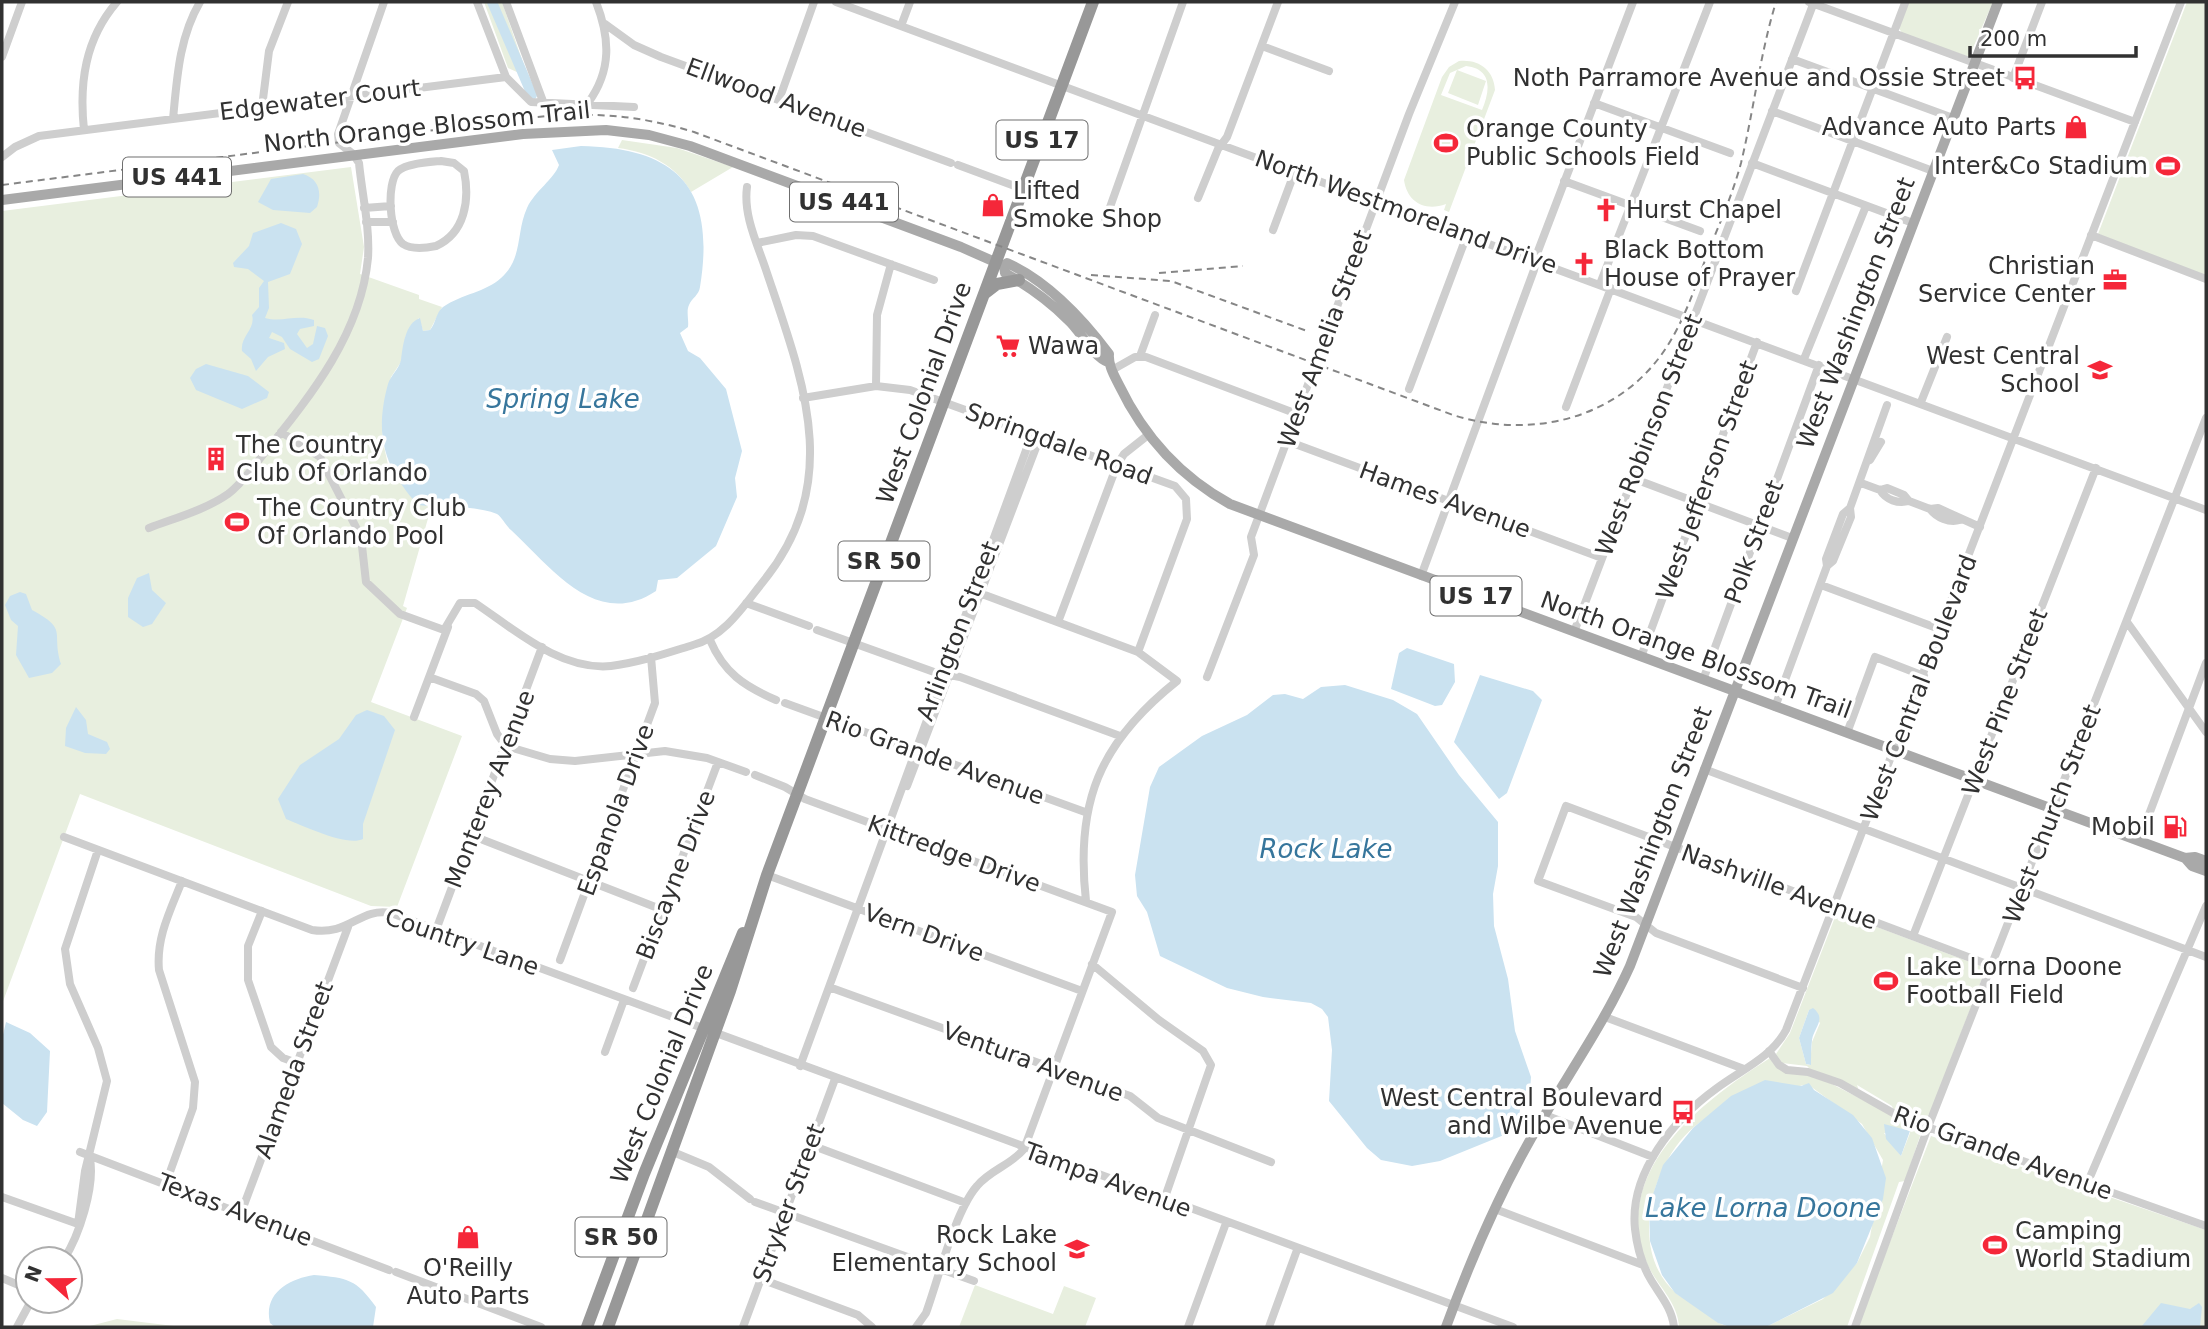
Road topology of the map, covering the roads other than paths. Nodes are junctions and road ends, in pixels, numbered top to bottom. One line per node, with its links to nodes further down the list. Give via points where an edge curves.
1 (22, 2): 27 (street)
2 (117, 2): 48 (street, via 95,34 87,57 81,105)
3 (200, 2): 44 (street, via 185,33)
4 (288, 2): 40 (street, via 269,51)
5 (384, 2): 35 (street)
6 (477, 2): 31 (street)
7 (506, 2): 39 (street)
8 (596, 2): 23 (street)
9 (814, 2): 36 (street)
10 (836, 2): 24 (street, North Westmoreland Drive)
11 (910, 2): 24 (street)
12 (1093, 2): 33 (highway, West Colonial Drive / US 17)
13 (1182, 2): 43 (street)
14 (1278, 2): 26 (street)
15 (1455, 2): 63 (street, West Amelia Street)
16 (1633, 2): 38 (street)
17 (1710, 2): 47 (street)
18 (1812, 2): 25 (street); 28 (street, West Robinson Street)
19 (1997, 2): 29 (main road, West Washington Street)
20 (2042, 2): 32 (street)
21 (2181, 2): 46 (street, West Central Boulevard)
22 (1905, 3): 25 (street)
23 (605, 24): 36 (street, Ellwood Avenue, via 634,46); 37 (street, via 606,68)
24 (901, 26): 33 (street, North Westmoreland Drive)
25 (1894, 33): 29 (street); 34 (street)
26 (1262, 46): 30 (street); 50 (street)
27 (3, 51)
28 (1791, 59): 34 (street); 42 (street, West Robinson Street)
29 (1974, 63): 32 (street); 45 (main road, West Washington Street)
30 (1329, 71)
31 (506, 77): 35 (street, Edgewater Court); 39 (street, via 525,98)
32 (2013, 78): 46 (street)
33 (1062, 85): 43 (street, North Westmoreland Drive); 59 (highway, West Colonial Drive / US 17)
34 (1872, 89): 45 (street); 49 (street)
35 (349, 97): 40 (street, Edgewater Court); 52 (street, via 338,139)
36 (779, 100): 59 (street, Ellwood Avenue)
37 (588, 103): 39 (street); 41 (street)
38 (1594, 103): 47 (street); 57 (street)
39 (544, 104)
40 (262, 107): 44 (street, Edgewater Court)
41 (635, 107)
42 (1772, 111): 49 (street); 54 (street, West Robinson Street)
43 (1142, 115): 50 (street, North Westmoreland Drive); 71 (street)
44 (173, 118): 48 (street, Edgewater Court)
45 (1953, 118): 56 (main road, West Washington Street)
46 (2135, 122): 75 (street, West Central Boulevard)
47 (1661, 127): 51 (street); 64 (street)
48 (84, 130): 53 (street, Edgewater Court, via 39,136)
49 (1852, 140): 56 (street); 60 (street)
50 (1222, 144): 55 (street, North Westmoreland Drive); 61 (street)
51 (1730, 153)
52 (353, 154): 62 (main road, North Orange Blossom Trail / US 441); 67 (street, via 359,163); 79 (main road, North Orange Blossom Trail / US 441, via 564,130 649,135 734,161)
53 (2, 157)
54 (1752, 163): 60 (street); 88 (street, West Robinson Street)
55 (1295, 171): 63 (street, North Westmoreland Drive); 72 (street)
56 (1933, 171): 70 (main road, West Washington Street)
57 (1564, 181): 64 (street); 77 (street)
58 (747, 187): 76 (street, via 746,206)
59 (1024, 189): 79 (highway, West Colonial Drive / US 17)
60 (1832, 193): 66 (street); 85 (street)
61 (1198, 198)
62 (2, 200)
63 (1376, 201): 74 (street, North Westmoreland Drive); 103 (street, West Amelia Street)
64 (1630, 205): 73 (street); 83 (street)
65 (391, 206): 67 (street); 69 (street); 69 (street, via 391,183 401,169 441,161 464,171 463,218 442,243 426,248 408,246 400,242)
66 (1867, 206): 70 (street); 92 (street)
67 (364, 208): 68 (street)
68 (366, 222): 69 (street); 105 (street, via 367,266 347,331 325,374)
69 (393, 222)
70 (1913, 223): 95 (main road, West Washington Street)
71 (1104, 224)
72 (1273, 230)
73 (1700, 231)
74 (1467, 235): 77 (street, North Westmoreland Drive); 97 (street)
75 (2091, 235): 80 (street); 108 (street, West Central Boulevard)
76 (757, 243): 78 (street, via 813,236); 98 (street, via 785,325)
77 (1536, 260): 83 (street, North Westmoreland Drive); 117 (street)
78 (891, 264): 81 (street); 96 (street, via 877,315)
79 (1000, 264): 82 (main road, North Orange Blossom Trail / US 17); 86 (highway, West Colonial Drive / SR 50); 94 (main road, North Orange Blossom Trail / US 17, via 1007,263 1035,279 1069,307 1109,354)
80 (2206, 279)
81 (934, 280)
82 (1019, 281): 86 (highway, via 997,284); 94 (main road, North Orange Blossom Trail / US 17, via 1055,307)
83 (1600, 284): 84 (street, North Westmoreland Drive)
84 (1611, 288): 88 (street, North Westmoreland Drive); 102 (street)
85 (1796, 291)
86 (984, 295): 99 (highway, West Colonial Drive / SR 50)
87 (1155, 315): 91 (street)
88 (1692, 318): 90 (street, North Westmoreland Drive); 114 (street, West Robinson Street)
89 (1947, 337): 100 (street)
90 (1757, 342): 92 (street, North Westmoreland Drive); 118 (street, West Jefferson Street)
91 (1140, 356): 94 (street); 103 (street)
92 (1804, 359): 93 (street, North Westmoreland Drive)
93 (1819, 365): 95 (street, North Westmoreland Drive); 121 (street, Polk Street)
94 (1110, 366): 107 (main road, North Orange Blossom Trail / US 17)
95 (1853, 378): 100 (street, North Westmoreland Drive); 124 (main road, West Washington Street)
96 (876, 386): 98 (street, Springdale Road); 99 (street, Springdale Road, via 910,390)
97 (1409, 389)
98 (803, 398): 129 (street, via 811,448 807,501 789,547)
99 (944, 402): 106 (street, Springdale Road); 136 (highway, West Colonial Drive / SR 50)
100 (1921, 402): 108 (street, North Westmoreland Drive)
101 (1887, 405): 111 (street)
102 (1566, 407)
103 (1297, 414): 109 (street, West Amelia Street)
104 (2206, 418): 116 (street, West Church Street)
105 (281, 432): 123 (street, via 228,494); 132 (street, via 320,457 361,537 363,576 371,590 404,616 440,630)
106 (1036, 435): 112 (street, Springdale Road); 128 (street, Arlington Street)
107 (1148, 435): 112 (street); 120 (main road, North Orange Blossom Trail / US 17, via 1193,481)
108 (2014, 437): 113 (street, North Westmoreland Drive); 122 (street, West Central Boulevard)
109 (1287, 441): 117 (street, Hames Avenue); 120 (street, West Amelia Street)
110 (1881, 442): 111 (street)
111 (1870, 460): 115 (street)
112 (1117, 465): 130 (street); 138 (street, Springdale Road, via 1175,486 1186,499 1186,520)
113 (2096, 468): 116 (street, North Westmoreland Drive); 161 (street, West Pine Street)
114 (1632, 478): 118 (street); 125 (street, West Robinson Street)
115 (1861, 483): 122 (street, via 1880,491 1886,488); 127 (street)
116 (2176, 498): 119 (street, North Westmoreland Drive); 131 (street, West Church Street)
117 (1449, 501): 125 (street, Hames Avenue); 126 (street)
118 (1698, 503): 121 (street); 140 (street, West Jefferson Street)
119 (2206, 510)
120 (1259, 517): 126 (main road, North Orange Blossom Trail / US 17); 145 (street, West Amelia Street, via 1251,537 1254,555)
121 (1760, 526): 124 (street); 146 (street, Polk Street)
122 (1980, 527): 133 (street, West Central Boulevard)
123 (149, 528)
124 (1792, 538): 147 (main road, West Washington Street)
125 (1602, 558): 134 (street, West Robinson Street)
126 (1421, 576): 134 (main road, North Orange Blossom Trail / US 17)
127 (1821, 585): 133 (street); 148 (street)
128 (978, 593): 130 (street); 142 (street, Arlington Street)
129 (746, 603): 135 (street); 136 (street)
130 (1058, 622): 138 (street)
131 (2127, 622): 149 (street); 163 (street, West Church Street)
132 (448, 627): 137 (street, via 457,607 468,601); 144 (street)
133 (1941, 630): 143 (street, West Central Boulevard)
134 (1574, 632): 140 (main road, North Orange Blossom Trail / US 17)
135 (710, 640): 139 (street); 151 (street, Rio Grande Avenue, via 735,679)
136 (853, 642): 142 (street); 151 (highway, West Colonial Drive / SR 50)
137 (542, 647): 139 (street, via 588,665 611,666); 155 (street, Monterey Avenue)
138 (1138, 652): 154 (street, via 1177,681)
139 (651, 657): 158 (street, Espanola Drive, via 655,703)
140 (1641, 657): 146 (main road, North Orange Blossom Trail / US 17)
141 (2206, 663): 149 (street)
142 (947, 674): 154 (street); 156 (street, Arlington Street)
143 (1924, 676): 153 (street, via 1875,657); 157 (street, West Central Boulevard)
144 (429, 677): 150 (street); 155 (street, via 484,701)
145 (1207, 677)
146 (1703, 680): 147 (main road, North Orange Blossom Trail / US 17)
147 (1733, 691): 148 (main road, North Orange Blossom Trail / US 17); 160 (main road, West Washington Street)
148 (1775, 706): 153 (main road, North Orange Blossom Trail / US 17)
149 (2189, 708): 152 (street); 169 (street)
150 (414, 717)
151 (825, 718): 156 (street, Rio Grande Avenue); 162 (highway, West Colonial Drive / SR 50)
152 (2206, 732)
153 (1847, 733): 157 (main road, North Orange Blossom Trail / US 17)
154 (1120, 736): 164 (street)
155 (506, 746): 158 (street, Kittredge Drive, via 575,761); 167 (street, Monterey Avenue)
156 (917, 751): 164 (street, Rio Grande Avenue); 166 (street, Arlington Street)
157 (1895, 751): 161 (main road, US 17); 165 (street, West Central Boulevard)
158 (637, 752): 159 (street, Kittredge Drive, via 666,751); 178 (street, Espanola Drive)
159 (718, 761): 162 (street, Kittredge Drive); 184 (street, Biscayne Drive)
160 (1704, 769): 165 (street); 170 (main road, West Washington Street)
161 (1974, 780): 163 (main road, US 17); 172 (street, West Pine Street)
162 (797, 794): 166 (street, Kittredge Drive); 176 (highway, West Colonial Drive / SR 50)
163 (2054, 810): 169 (main road, US 17); 179 (street, West Church Street)
164 (1085, 812): 180 (street, via 1082,864)
165 (1864, 829): 172 (street); 182 (street, West Central Boulevard)
166 (887, 830): 180 (street, Kittredge Drive); 183 (street, Arlington Street)
167 (472, 836): 178 (street); 188 (street, Monterey Avenue)
168 (64, 837): 171 (street, Country Lane)
169 (2139, 841): 173 (main road, US 17)
170 (1675, 848): 182 (street, Nashville Avenue); 186 (main road, West Washington Street); 186 (street, Nashville Avenue, via 1566,806 1538,881 1636,917)
171 (98, 850): 177 (street, Country Lane); 216 (street, via 65,949 70,984 107,1081)
172 (1943, 858): 179 (street); 189 (street, West Pine Street)
173 (2185, 858): 174 (main road, US 17); 175 (main road, US 17)
174 (2206, 861)
175 (2206, 872)
176 (767, 875): 183 (street, Vern Drive); 201 (highway, West Colonial Drive / SR 50, via 733,952)
177 (182, 881): 185 (street, Country Lane); 219 (street, via 157,954 193,1073 195,1096)
178 (590, 881): 184 (street); 192 (street, Espanola Drive)
179 (2022, 889): 190 (street); 194 (street, West Church Street)
180 (1086, 901): 193 (street, Kittredge Drive, via 1112,912)
181 (2206, 906): 190 (street)
182 (1834, 908): 189 (street, Nashville Avenue); 197 (street, West Central Boulevard)
183 (858, 909): 195 (street, Arlington Street); 198 (street, Vern Drive)
184 (663, 910): 196 (street, Biscayne Drive)
185 (262, 911): 187 (street, Country Lane, via 312,930); 204 (street, via 248,946 248,980 271,1047)
186 (1646, 925): 197 (street, via 1656,933); 200 (main road, West Washington Street)
187 (348, 927): 188 (street, Country Lane, via 365,915 382,911); 204 (street, Alameda Street)
188 (436, 930): 199 (street, Country Lane)
189 (1913, 936): 194 (street, Nashville Avenue)
190 (2188, 950): 191 (street); 220 (street)
191 (2206, 957)
192 (560, 960)
193 (1092, 964): 198 (street); 211 (street, via 1208,1056 1209,1070)
194 (1992, 966): 210 (street, West Church Street)
195 (829, 987): 205 (street, Arlington Street); 206 (street, Ventura Avenue)
196 (633, 988)
197 (1803, 988): 202 (street, West Central Boulevard, via 1782,1038)
198 (1082, 991): 206 (street)
199 (624, 1000): 201 (street, Country Lane); 203 (street)
200 (1605, 1017): 207 (street); 209 (main road, West Washington Street)
201 (709, 1032): 205 (street, Tampa Avenue); 215 (highway, West Colonial Drive / SR 50); 230 (highway, West Colonial Drive / SR 50)
202 (1769, 1051): 207 (street, West Central Boulevard); 210 (street, Rio Grande Avenue, via 1787,1070 1840,1083 1902,1118)
203 (605, 1052)
204 (297, 1063): 226 (street, Alameda Street)
205 (800, 1066): 208 (street, Tampa Avenue)
206 (1053, 1069): 211 (street, Ventura Avenue, via 1130,1096 1158,1118); 213 (street)
207 (1744, 1069): 217 (street, West Central Boulevard, via 1692,1110)
208 (835, 1079): 212 (street, Stryker Street); 213 (street, Tampa Avenue)
209 (1545, 1115): 217 (street); 224 (main road, West Washington Street)
210 (1928, 1127): 220 (street, Rio Grande Avenue); 250 (street, West Church Street)
211 (1187, 1130): 218 (street, Ventura Avenue); 222 (street)
212 (811, 1146): 223 (street); 225 (street, Stryker Street)
213 (1024, 1149): 222 (street, Tampa Avenue); 223 (street, via 986,1177)
214 (80, 1152): 216 (street, Texas Avenue)
215 (673, 1152): 225 (street, via 709,1167 753,1200); 231 (highway, West Colonial Drive / SR 50)
216 (89, 1156): 219 (street, Texas Avenue); 228 (street)
217 (1653, 1157): 234 (street, West Central Boulevard, via 1635,1207 1634,1227)
218 (1271, 1162)
219 (166, 1183): 226 (street, Texas Avenue)
220 (2087, 1184): 229 (street, Rio Grande Avenue)
221 (2, 1197): 228 (street)
222 (1164, 1200): 227 (street, Tampa Avenue)
223 (966, 1203): 235 (street)
224 (1495, 1209): 234 (street); 238 (main road, West Washington Street)
225 (785, 1212): 235 (street); 236 (street, Stryker Street)
226 (241, 1213): 239 (street, Texas Avenue)
227 (1226, 1223): 233 (street, Tampa Avenue); 245 (street)
228 (78, 1224): 232 (street)
229 (2206, 1226)
230 (624, 1227): 231 (street); 240 (highway, West Colonial Drive / SR 50)
231 (643, 1234): 241 (highway, West Colonial Drive / SR 50)
232 (70, 1245)
233 (1297, 1250): 238 (street, Tampa Avenue); 246 (street)
234 (1643, 1265): 249 (street, West Central Boulevard, via 1671,1312)
235 (942, 1270): 237 (street); 244 (street)
236 (761, 1279): 242 (street, Stryker Street); 243 (street, via 858,1315)
237 (974, 1281)
238 (1454, 1306): 247 (main road, West Washington Street); 248 (street, Tampa Avenue)
239 (541, 1327)
240 (587, 1327)
241 (608, 1327)
242 (743, 1327)
243 (872, 1327)
244 (916, 1327)
245 (1188, 1327)
246 (1269, 1327)
247 (1446, 1327)
248 (1513, 1327)
249 (1674, 1327)
250 (1855, 1327)

